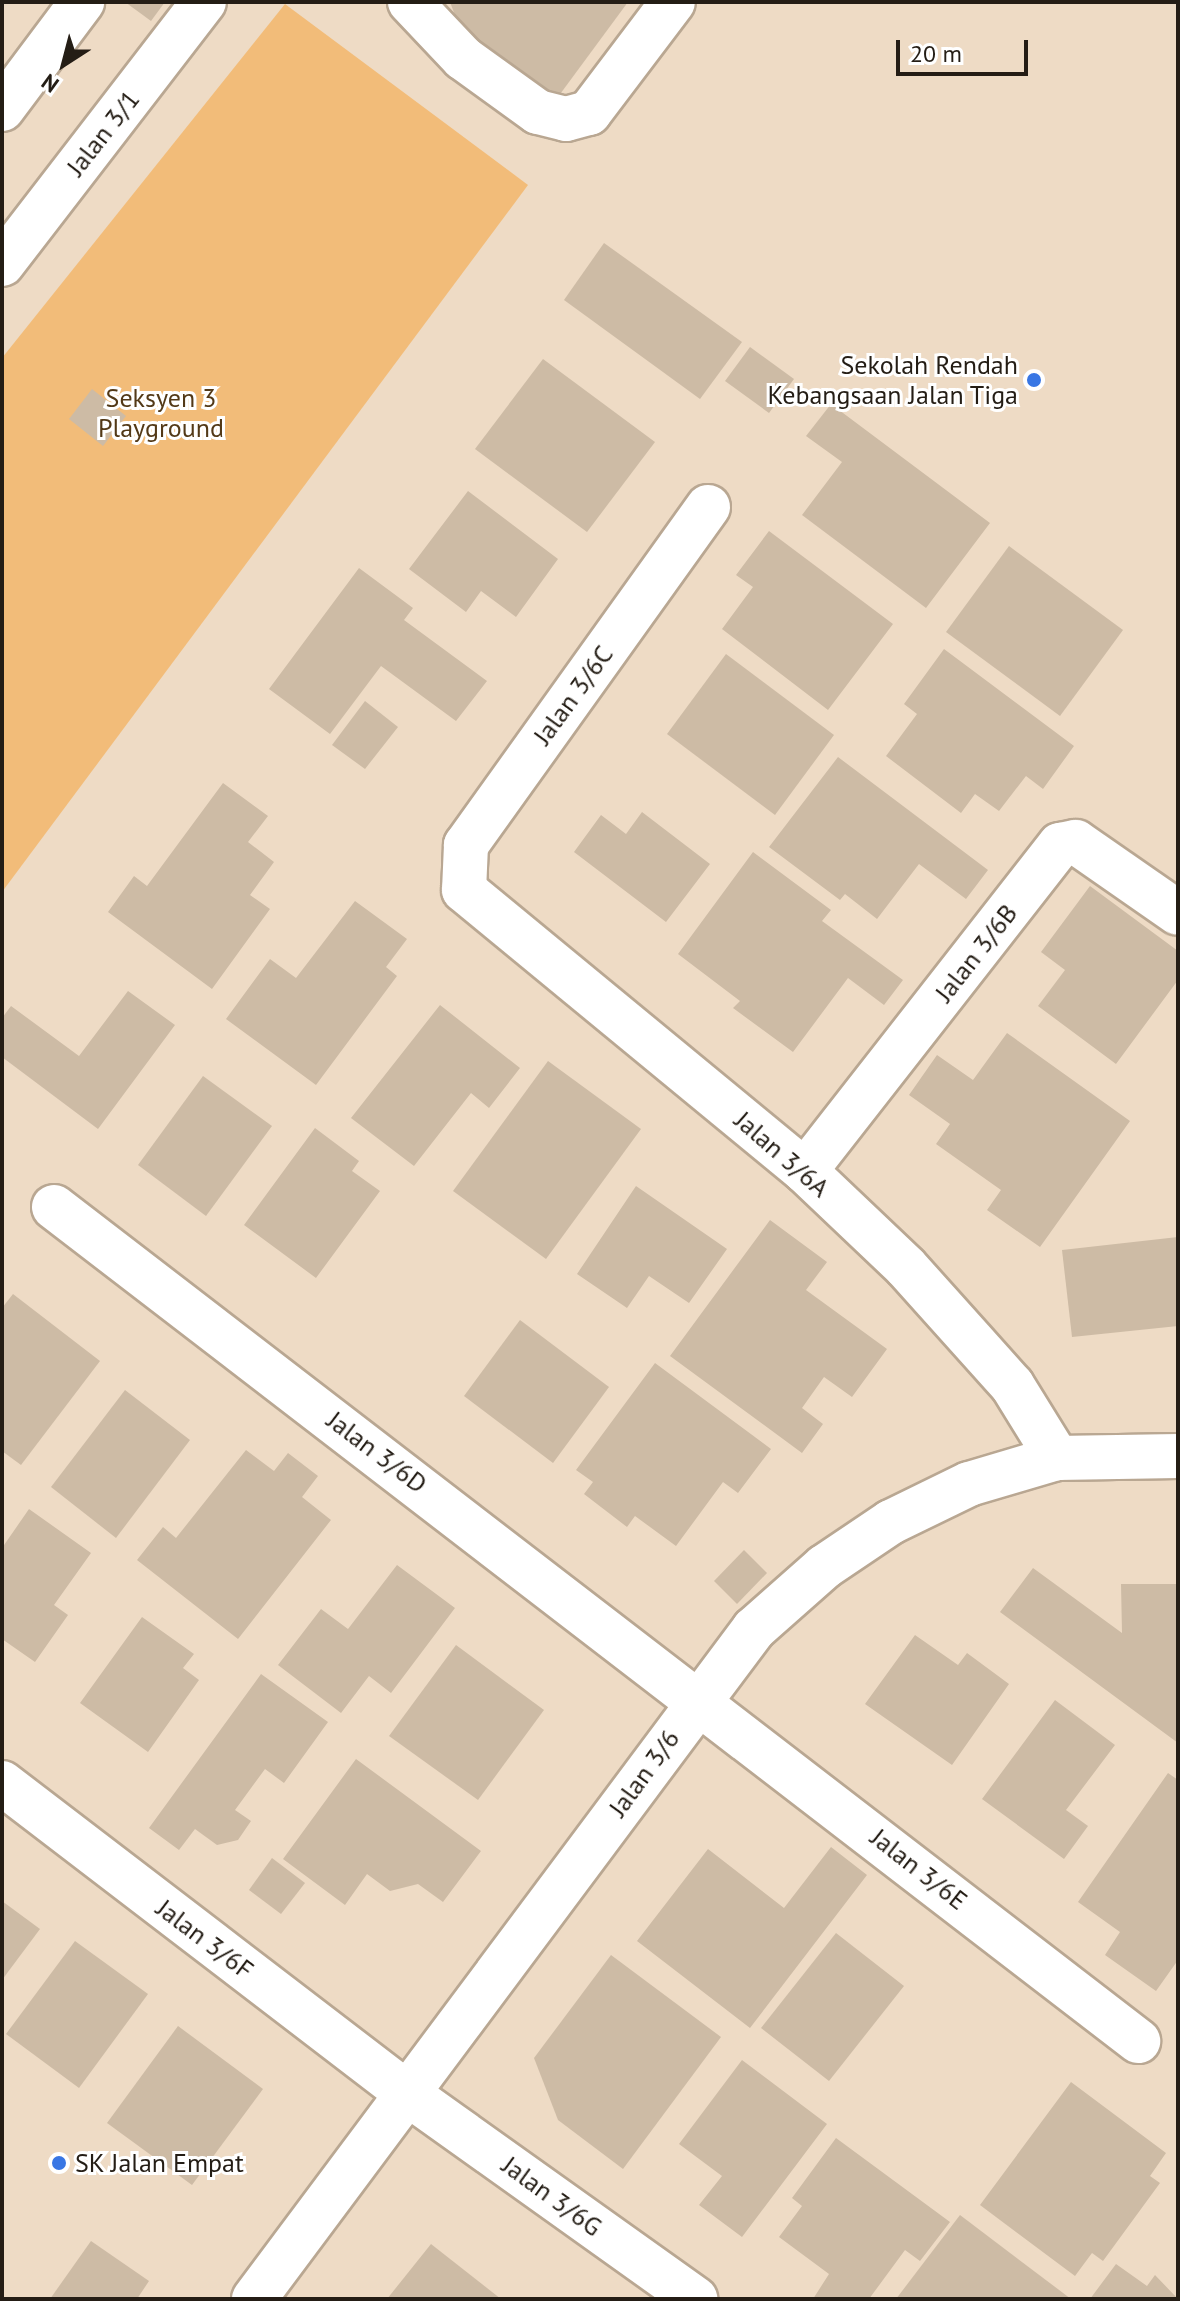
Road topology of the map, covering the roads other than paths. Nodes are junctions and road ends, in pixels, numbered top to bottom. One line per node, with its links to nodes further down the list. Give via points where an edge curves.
1 (82, 2): 5 (street)
2 (204, 2): 6 (street, Jalan 3/1)
3 (410, 2): 4 (street, via 463,58 538,112 566,119 589,113)
4 (673, 2)
5 (2, 109)
6 (2, 264)
7 (708, 507): 8 (street, Jalan 3/6C, via 466,845)
8 (464, 890): 10 (street, Jalan 3/6A)
9 (1178, 913): 10 (street, Jalan 3/6B, via 1076,842 1060,845)
10 (805, 1171): 13 (street, Jalan 3/6A, via 906,1267 1012,1385)
11 (54, 1207): 14 (street, Jalan 3/6D)
12 (1178, 1456): 13 (street, Jalan 3/6)
13 (1057, 1458): 14 (street, Jalan 3/6, via 969,1484 891,1522 835,1559 754,1629)
14 (699, 1697): 16 (street, Jalan 3/6E); 17 (street, Jalan 3/6)
15 (2, 1783): 17 (street, Jalan 3/6F)
16 (1138, 2041)
17 (408, 2094): 18 (street, Jalan 3/6); 19 (street, Jalan 3/6G)
18 (254, 2299)
19 (695, 2299)

